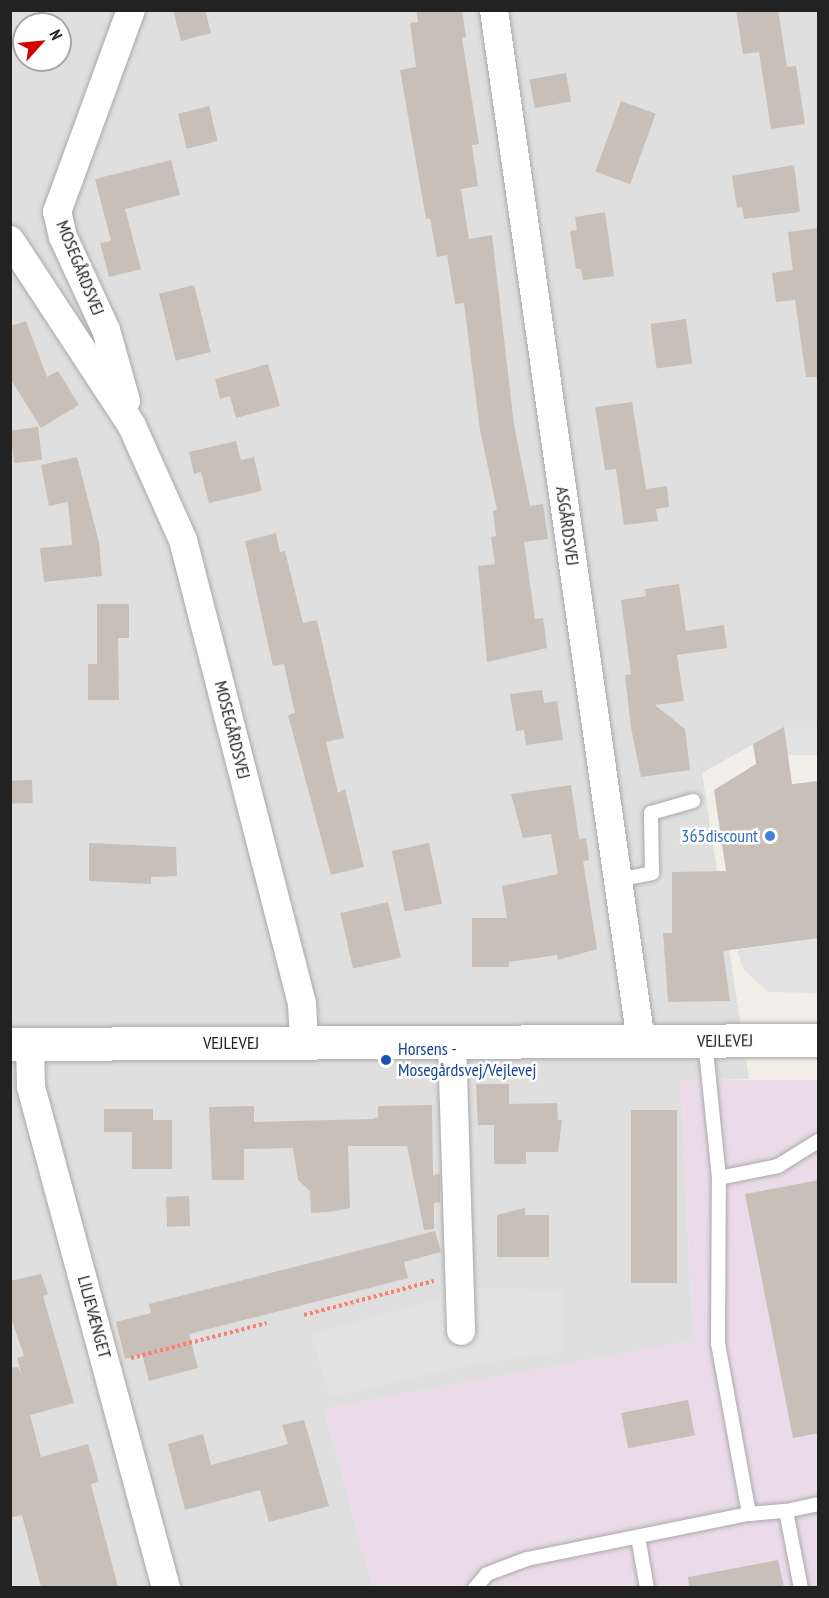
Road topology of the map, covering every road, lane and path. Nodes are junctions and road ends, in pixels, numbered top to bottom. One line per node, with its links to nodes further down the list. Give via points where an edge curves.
1 (131, 10): 4 (street, MOSEGÅRDSVEJ, via 57,212 63,237 106,330)
2 (494, 10): 6 (street, ASGÅRDSVEJ)
3 (10, 240): 4 (street, MOSEGÅRDSVEJ)
4 (132, 426): 9 (street, MOSEGÅRDSVEJ, via 183,540 302,1003)
5 (693, 801): 6 (lane, via 651,813 652,873)
6 (617, 880): 11 (street, ASGÅRDSVEJ)
7 (819, 1040): 8 (street, VEJLEVEJ)
8 (705, 1041): 11 (street, VEJLEVEJ); 14 (lane)
9 (304, 1042): 10 (street, VEJLEVEJ); 12 (street, VEJLEVEJ)
10 (452, 1042): 11 (street, VEJLEVEJ); 15 (street)
11 (641, 1042)
12 (20, 1044): 19 (street, LILJEVÆNGET)
13 (819, 1141): 14 (lane, via 778,1166)
14 (719, 1178): 22 (lane, via 718,1343)
15 (459, 1275): 16 (path); 18 (street)
16 (304, 1315)
17 (267, 1323): 19 (path)
18 (461, 1331)
19 (106, 1364): 24 (street, LILJEVÆNGET)
20 (819, 1504): 21 (lane)
21 (786, 1511): 22 (lane); 27 (lane)
22 (749, 1514): 23 (lane)
23 (638, 1537): 25 (lane, via 527,1559 486,1575); 26 (lane)
24 (166, 1587)
25 (475, 1587)
26 (647, 1587)
27 (801, 1587)

